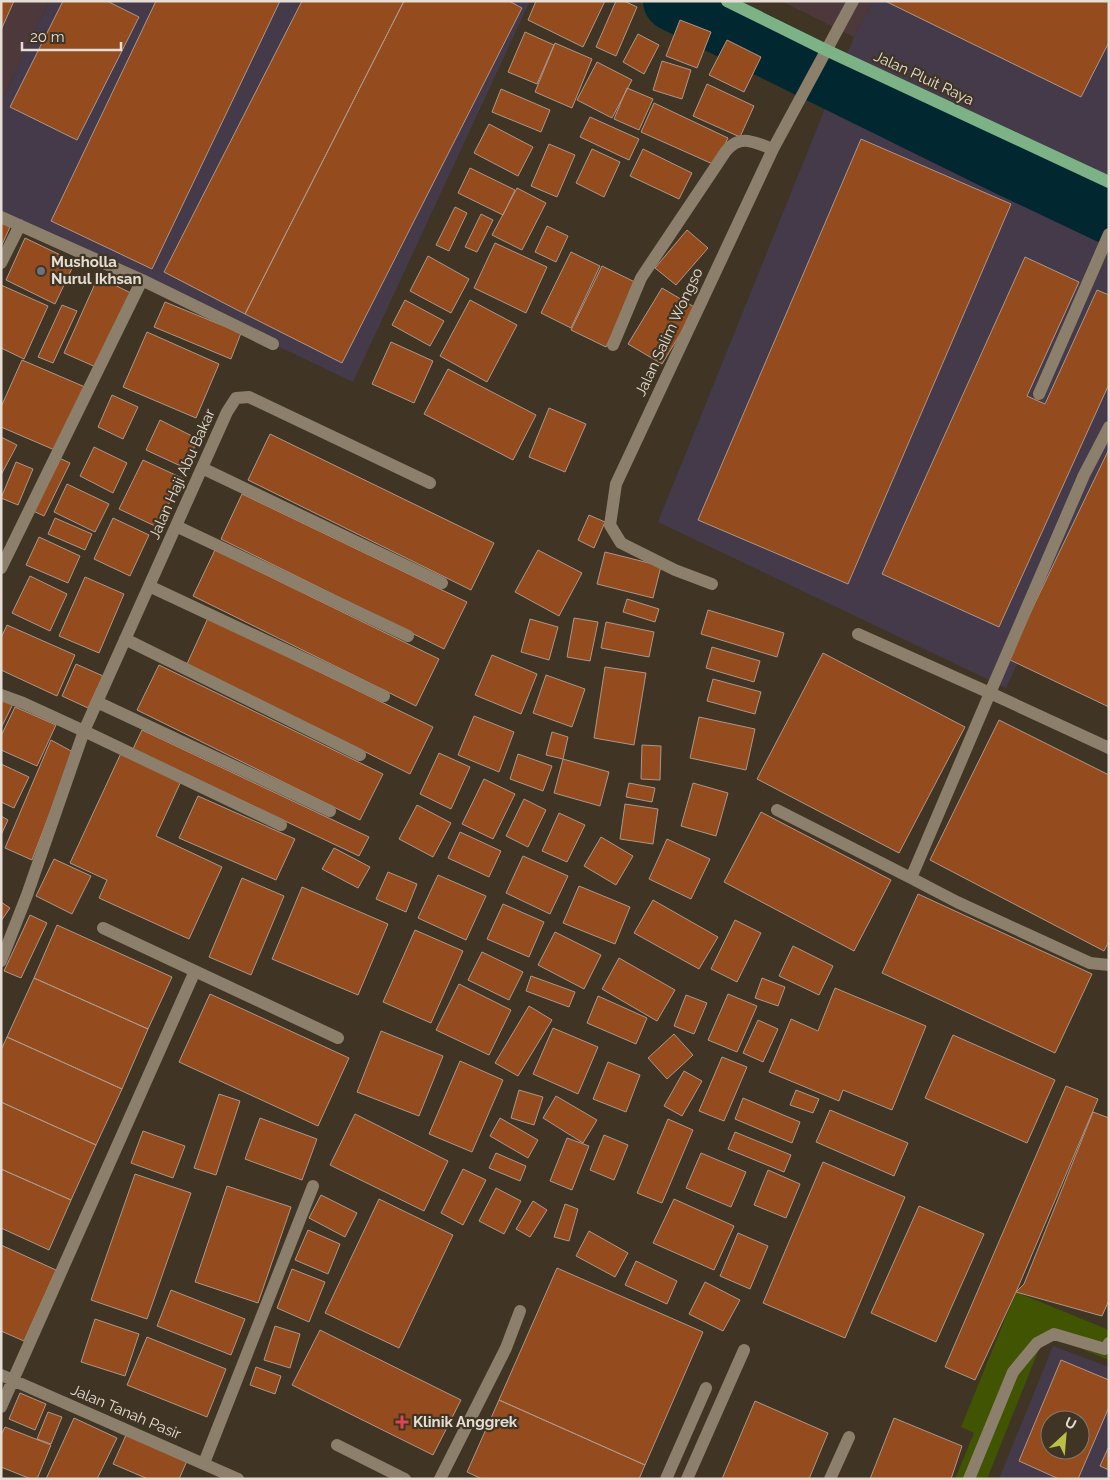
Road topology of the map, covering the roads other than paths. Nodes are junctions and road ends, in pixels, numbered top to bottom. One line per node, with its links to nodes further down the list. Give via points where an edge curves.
1 (727, 1): 3 (main road, Jalan Pluit Raya)
2 (853, 1): 3 (street, Jalan Salim Wongso)
3 (826, 50): 4 (street, Jalan Salim Wongso); 5 (main road, Jalan Pluit Raya)
4 (773, 149): 12 (street, via 747,140 735,142 726,151 641,278); 20 (street, Jalan Salim Wongso, via 616,484 610,525 621,543)
5 (1109, 182)
6 (1, 217): 7 (street)
7 (20, 225): 9 (street); 10 (street)
8 (1109, 234): 13 (street)
9 (1, 263)
10 (142, 280): 11 (street); 18 (street)
11 (273, 344)
12 (613, 345)
13 (1039, 394)
14 (1109, 427): 25 (street, via 1084,475)
15 (202, 468): 16 (street, Jalan Haji Abu Bakar, via 236,398 249,397); 17 (street, Jalan Haji Abu Bakar); 19 (street)
16 (430, 484)
17 (176, 526): 21 (street, Jalan Haji Abu Bakar); 23 (street)
18 (1, 568)
19 (442, 582)
20 (712, 584)
21 (149, 586): 24 (street, Jalan Haji Abu Bakar); 27 (street)
22 (858, 634): 25 (street)
23 (408, 636)
24 (125, 639): 28 (street, Jalan Haji Abu Bakar); 31 (street)
25 (990, 693): 30 (street); 35 (street)
26 (1, 695): 29 (street)
27 (384, 696)
28 (97, 702): 29 (street, Jalan Haji Abu Bakar); 33 (street)
29 (84, 731): 34 (street); 37 (street, Jalan Haji Abu Bakar)
30 (1109, 748)
31 (360, 755)
32 (777, 810): 35 (street)
33 (330, 811)
34 (281, 825)
35 (911, 878): 38 (street, via 1090,963)
36 (103, 928): 39 (street)
37 (1, 961)
38 (1109, 965)
39 (195, 971): 40 (street); 46 (street)
40 (338, 1038)
41 (313, 1186): 51 (street)
42 (520, 1311): 54 (street, via 506,1348)
43 (1109, 1343): 58 (street, via 1105,1349 1054,1334 1036,1343 1013,1372)
44 (744, 1350): 56 (street)
45 (1, 1375): 46 (street, Jalan Tanah Pasir)
46 (14, 1380): 48 (street); 51 (street, Jalan Tanah Pasir)
47 (706, 1388): 55 (street)
48 (1, 1407)
49 (849, 1437): 57 (street)
50 (338, 1445): 53 (street)
51 (204, 1463): 52 (street, Jalan Tanah Pasir)
52 (238, 1479)
53 (405, 1479)
54 (440, 1479)
55 (666, 1479)
56 (687, 1479)
57 (830, 1479)
58 (970, 1479)

